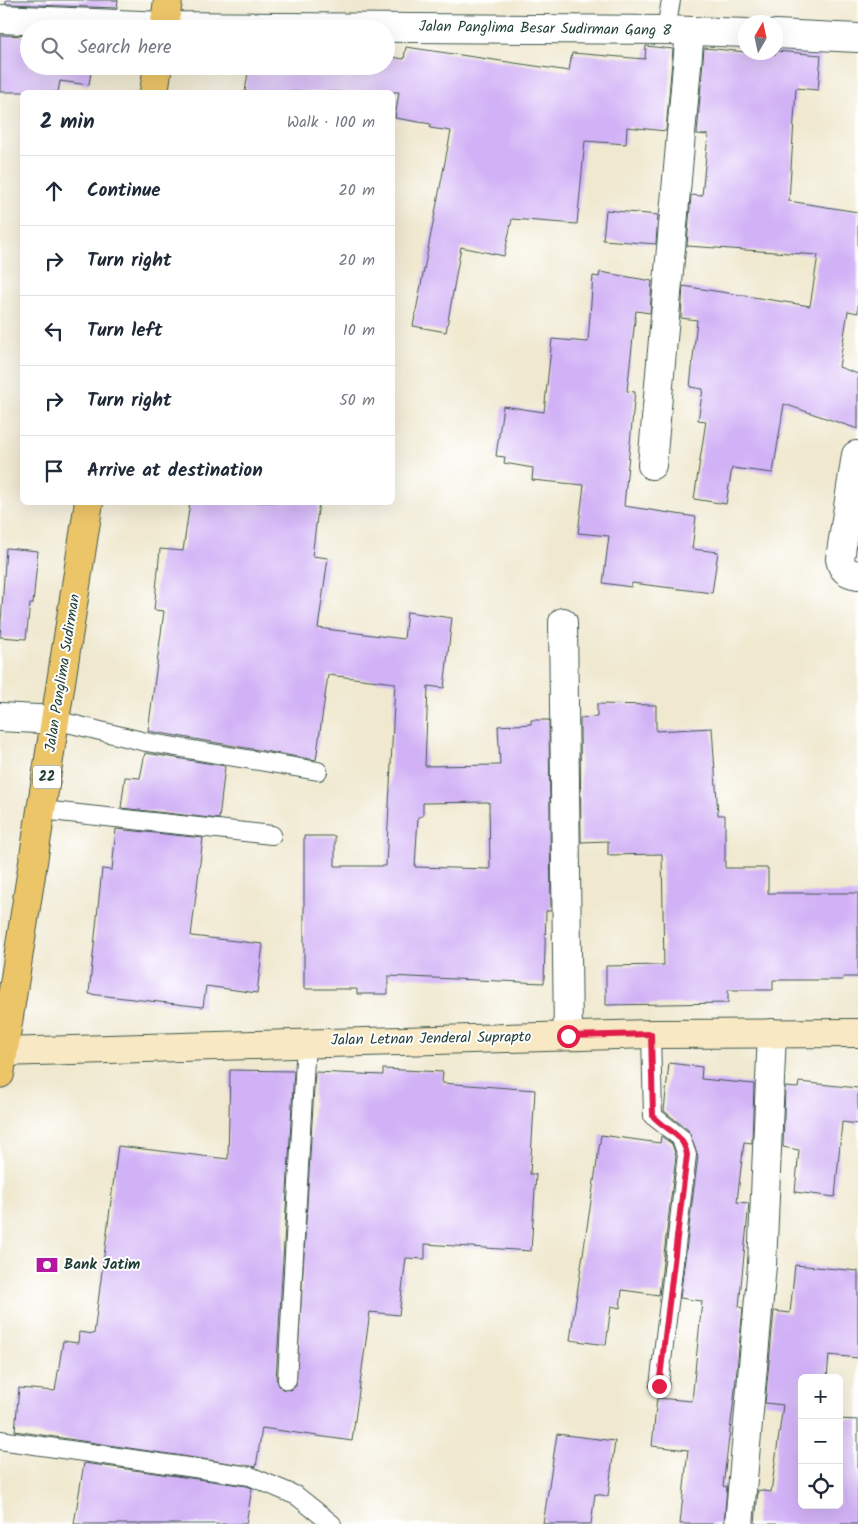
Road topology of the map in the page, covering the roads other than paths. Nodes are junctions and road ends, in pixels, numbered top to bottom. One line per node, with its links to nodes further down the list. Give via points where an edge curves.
1 (670, 0): 6 (lane)
2 (165, 18): 3 (street, Jalan Panglima Besar Sudirman Gang 8); 4 (street, Jalan Panglima Besar Sudirman Gang 8)
3 (0, 19)
4 (250, 20)
5 (395, 23): 6 (street, Jalan Panglima Besar Sudirman Gang 8)
6 (678, 30): 7 (street, Jalan Panglima Besar Sudirman Gang 8); 13 (street)
7 (738, 33)
8 (783, 34): 9 (street)
9 (858, 38)
10 (157, 75): 11 (highway)
11 (154, 90)
12 (856, 455): 15 (street, via 840,559 846,572)
13 (652, 465)
14 (89, 505): 18 (highway, Jalan Panglima Sudirman / 22)
15 (858, 575)
16 (563, 622): 25 (street)
17 (0, 717): 18 (street)
18 (55, 720): 19 (lane, via 146,742); 20 (highway, Jalan Panglima Sudirman / 22)
19 (318, 771)
20 (42, 810): 21 (lane); 27 (highway, Jalan Panglima Sudirman / 22)
21 (272, 835)
22 (772, 1033): 23 (main road, Jalan Letnan Jenderal Suprapto); 24 (main road, Jalan Letnan Jenderal Suprapto); 32 (street, via 762,1265)
23 (858, 1033)
24 (651, 1034): 25 (main road, Jalan Letnan Jenderal Suprapto); 29 (lane, via 653,1116 681,1138 687,1155)
25 (568, 1036): 26 (main road, Jalan Letnan Jenderal Suprapto)
26 (306, 1042): 27 (main road, Jalan Letnan Jenderal Suprapto); 28 (lane)
27 (1, 1059)
28 (287, 1380)
29 (659, 1386)
30 (0, 1440): 31 (lane, via 250,1476 297,1496)
31 (332, 1524)
32 (739, 1524)

